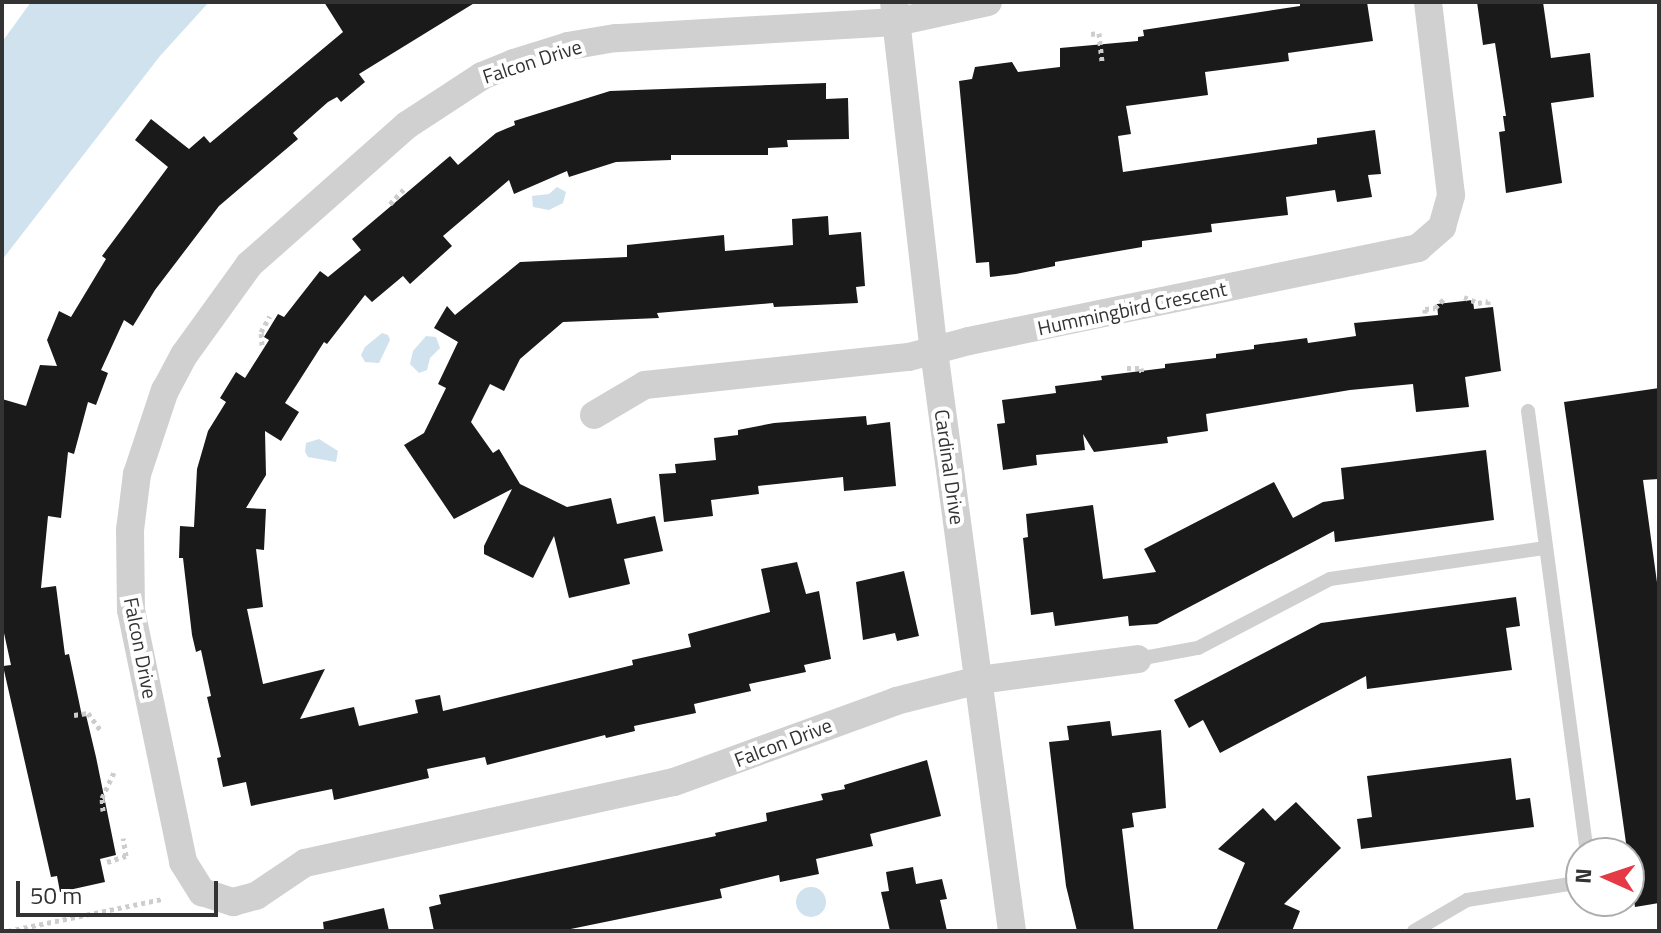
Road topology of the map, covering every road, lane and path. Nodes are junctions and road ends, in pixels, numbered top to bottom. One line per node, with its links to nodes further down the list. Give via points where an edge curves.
1 (988, 2): 3 (street, Falcon Drive)
2 (1428, 2): 14 (street, Hummingbird Crescent, via 1451,195 1442,227 1427,243 1407,252)
3 (895, 12): 14 (street, Cardinal Drive); 21 (street, Falcon Drive, via 568,46 482,76 407,125 249,265 184,355 160,402 137,474 130,530 131,610 183,862 202,892 233,902 256,896 305,863 674,782 876,706)
4 (1091, 34): 5 (path, via 1099,33)
5 (1102, 61)
6 (405, 188): 7 (path)
7 (390, 204)
8 (1464, 297): 10 (path)
9 (1444, 299): 11 (path)
10 (1488, 305)
11 (1425, 313)
12 (270, 316): 13 (path, via 261,332)
13 (262, 345)
14 (934, 351): 18 (street, Hummingbird Crescent, via 645,385); 21 (street, Cardinal Drive)
15 (1127, 368): 16 (path, via 1141,368)
16 (1142, 375)
17 (1528, 411): 19 (lane)
18 (594, 415)
19 (1546, 548): 20 (lane, via 1330,579 1198,648); 26 (lane)
20 (1138, 659): 21 (street, Falcon Drive)
21 (979, 680): 32 (street, Cardinal Drive)
22 (74, 715): 23 (path, via 88,713)
23 (101, 731)
24 (114, 772): 25 (path, via 102,798)
25 (103, 811)
26 (1585, 837)
27 (123, 838): 28 (path, via 126,856)
28 (107, 862)
29 (1565, 885): 33 (lane, via 1467,900)
30 (162, 899): 31 (path)
31 (8, 931)
32 (1012, 931)
33 (1414, 931)

